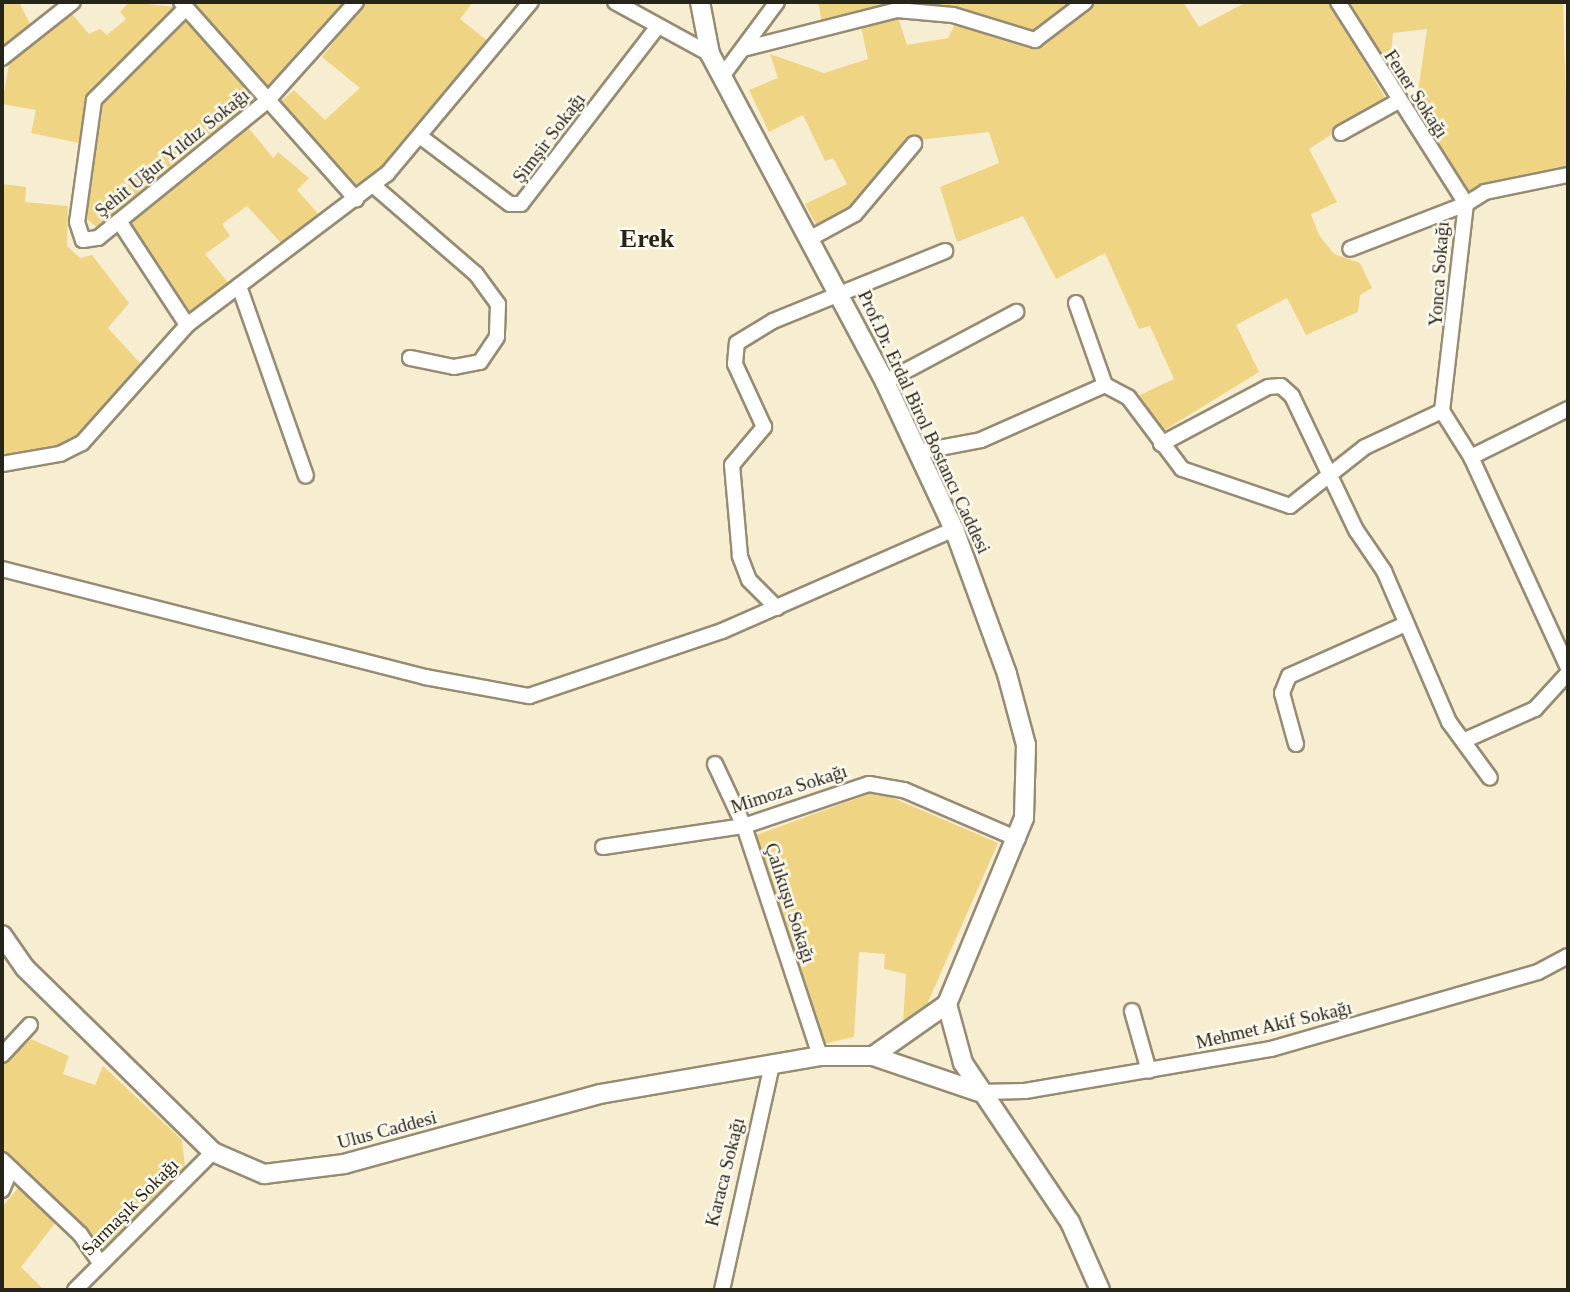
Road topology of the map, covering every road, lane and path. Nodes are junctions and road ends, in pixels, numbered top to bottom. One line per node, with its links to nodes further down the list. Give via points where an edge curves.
1 (74, 2): 13 (street)
2 (356, 2): 15 (street, Şehit Uğur Yıldız Sokağı)
3 (531, 2): 18 (street)
4 (615, 2): 10 (street)
5 (700, 2): 12 (street, Prof.Dr. Erdal Birol Bostancı Caddesi)
6 (777, 2): 11 (street)
7 (1085, 2): 11 (street, via 1035,40 953,15 897,10)
8 (1338, 2): 16 (street, Fener Sokağı)
9 (184, 5): 15 (street, Şehit Uğur Yıldız Sokağı); 24 (street, Şehit Uğur Yıldız Sokağı, via 101,93 90,113 78,234 91,241)
10 (656, 29): 12 (street); 18 (street, Şimşir Sokağı, via 521,204 510,205)
11 (743, 49): 14 (street)
12 (710, 54): 14 (street, Prof.Dr. Erdal Birol Bostancı Caddesi)
13 (2, 58)
14 (723, 75): 25 (street, Prof.Dr. Erdal Birol Bostancı Caddesi)
15 (267, 101): 22 (street, Şehit Uğur Yıldız Sokağı); 24 (street, Şehit Uğur Yıldız Sokağı)
16 (1398, 102): 17 (street); 23 (street, Fener Sokağı)
17 (1341, 133)
18 (421, 136): 21 (street)
19 (914, 144): 25 (street, via 855,214)
20 (1568, 175): 23 (street, Yonca Sokağı, via 1485,192)
21 (374, 186): 22 (street); 33 (street, via 475,274 498,304 497,337 480,362 454,367)
22 (356, 199): 28 (street)
23 (1466, 204): 26 (street); 37 (street, Yonca Sokağı)
24 (119, 221): 32 (street)
25 (809, 239): 29 (street, Prof.Dr. Erdal Birol Bostancı Caddesi)
26 (1350, 249)
27 (945, 251): 29 (street)
28 (239, 286): 32 (street); 43 (street)
29 (841, 296): 34 (street, Prof.Dr. Erdal Birol Bostancı Caddesi); 46 (street, via 757,328 734,349 764,427 732,465 740,556 749,580)
30 (1076, 303): 35 (street)
31 (1016, 312): 34 (street)
32 (187, 325): 41 (street, via 82,443 60,454)
33 (410, 358)
34 (885, 382): 39 (street, Prof.Dr. Erdal Birol Bostancı Caddesi)
35 (1105, 385): 38 (street, via 1120,389); 39 (street, via 981,440)
36 (1568, 409): 40 (street)
37 (1442, 411): 40 (street); 42 (street, via 1365,447)
38 (1161, 444): 42 (street, via 1201,480 1281,507 1299,500); 42 (street, via 1249,395 1281,386)
39 (918, 452): 44 (street, Prof.Dr. Erdal Birol Bostancı Caddesi)
40 (1471, 457): 48 (street)
41 (2, 464)
42 (1330, 472): 47 (street)
43 (306, 476)
44 (954, 529): 46 (street); 55 (street, Prof.Dr. Erdal Birol Bostancı Caddesi, via 1021,719 1028,775)
45 (2, 569): 46 (street, via 425,677 529,696 656,656)
46 (777, 608)
47 (1406, 624): 50 (street); 51 (street, via 1289,676 1282,693)
48 (1568, 668)
49 (1568, 673): 50 (street, via 1535,709)
50 (1463, 741): 53 (street)
51 (1296, 744)
52 (715, 764): 54 (street, Çalıkuşu Sokağı)
53 (1490, 778)
54 (744, 826): 55 (street, Mimoza Sokağı, via 856,788 887,785); 56 (street, Mimoza Sokağı); 63 (street, Çalıkuşu Sokağı)
55 (1018, 839): 59 (street, Prof.Dr. Erdal Birol Bostancı Caddesi)
56 (603, 848)
57 (2, 934): 68 (street, Ulus Caddesi, via 25,968)
58 (1568, 956): 66 (street, Mehmet Akif Sokağı, via 1538,972 1321,1037)
59 (947, 1004): 64 (street); 67 (street, via 954,1039)
60 (1132, 1011): 66 (street)
61 (30, 1024): 62 (street)
62 (2, 1055)
63 (820, 1056): 64 (street, Ulus Caddesi); 65 (street, Ulus Caddesi)
64 (873, 1056): 67 (street, Ulus Caddesi)
65 (772, 1065): 68 (street, Ulus Caddesi, via 600,1094 308,1172 245,1170); 73 (street, Karaca Sokağı)
66 (1149, 1071): 67 (street, Mehmet Akif Sokağı, via 1025,1091)
67 (979, 1092): 74 (street, via 1070,1222)
68 (213, 1152): 71 (street, Sarmaşık Sokağı)
69 (6, 1165): 70 (street); 71 (street)
70 (2, 1190)
71 (100, 1263): 72 (street, Sarmaşık Sokağı)
72 (75, 1290)
73 (722, 1290)
74 (1100, 1290)

